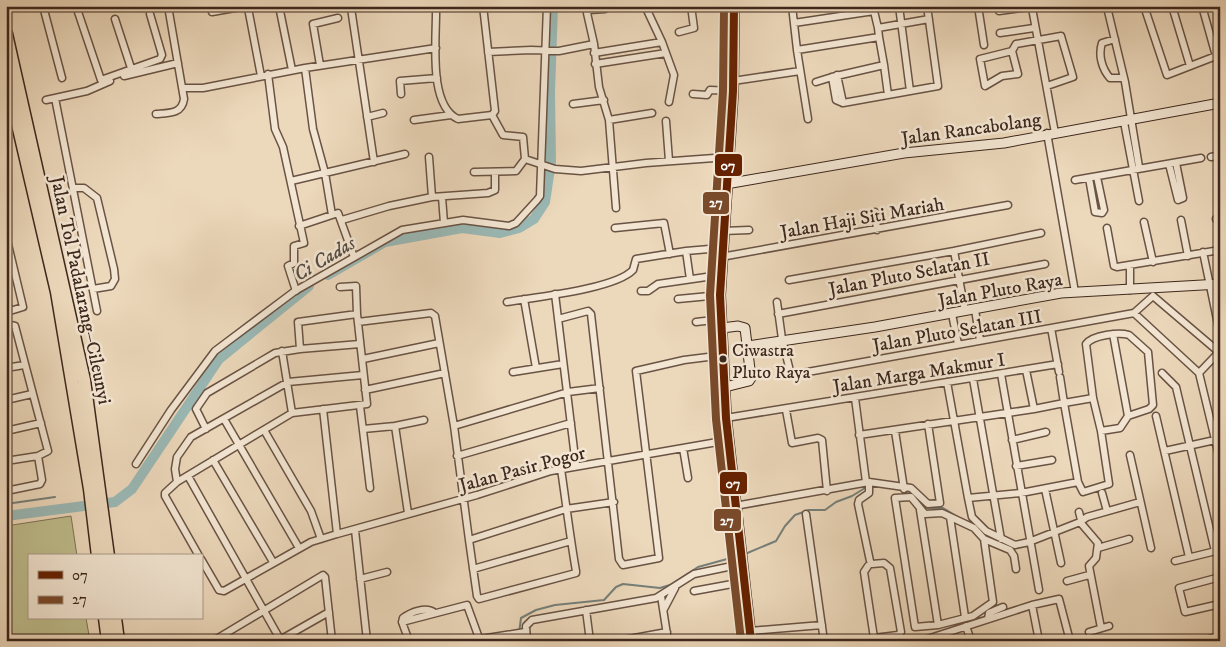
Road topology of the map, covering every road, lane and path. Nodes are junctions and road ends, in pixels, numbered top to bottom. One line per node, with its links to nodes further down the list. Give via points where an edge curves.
1 (43, 6): 61 (street)
2 (76, 6): 54 (street, via 99,78 103,80)
3 (168, 6): 49 (street)
4 (279, 6): 56 (street)
5 (364, 6): 48 (street, via 351,7)
6 (436, 6): 41 (street)
7 (484, 6): 45 (street)
8 (547, 6): 42 (street)
9 (642, 6): 38 (street, via 646,8)
10 (691, 6): 32 (street, via 694,28)
11 (734, 6): 65 (main road)
12 (792, 6): 28 (street)
13 (900, 6): 29 (street)
14 (927, 6): 27 (street)
15 (978, 6): 40 (street)
16 (1145, 6): 53 (street, via 1167,75)
17 (1172, 6): 53 (street)
18 (1202, 6): 53 (street, via 1216,56)
19 (1108, 7): 36 (street)
20 (873, 8): 28 (street); 30 (street)
21 (604, 9): 39 (street, via 589,10 586,14)
22 (999, 11): 31 (street, via 1030,7)
23 (212, 12): 59 (street, via 248,8)
24 (150, 14): 54 (street, via 162,57)
25 (338, 18): 52 (street, via 313,24)
26 (116, 19): 54 (street)
27 (929, 19): 29 (street); 68 (street, via 938,84)
28 (794, 23): 43 (street)
29 (902, 23): 30 (street); 68 (street)
30 (878, 28): 35 (street)
31 (1034, 28): 33 (street); 37 (street)
32 (679, 32)
33 (1000, 33)
34 (6, 34): 265 (highway, Jalan Tol Padalarang–Cileunyi, via 84,380)
35 (879, 37): 43 (street); 51 (street)
36 (1115, 38): 63 (street); 63 (street, via 1102,44 1100,57 1105,74)
37 (1036, 40): 44 (street, via 1016,44); 66 (street); 66 (street, via 1061,36 1072,79)
38 (662, 42): 46 (street); 47 (street)
39 (594, 44): 42 (street); 47 (street)
40 (984, 45)
41 (436, 48): 48 (street); 62 (street)
42 (547, 50): 45 (street); 101 (street)
43 (797, 50): 57 (street)
44 (1012, 50): 44 (street, via 979,60 984,85 1002,76 1018,74)
45 (488, 52): 82 (street, via 495,111)
46 (666, 53): 50 (street); 75 (street, via 674,78)
47 (594, 54): 50 (street)
48 (359, 60): 52 (street); 83 (street)
49 (178, 63): 67 (street); 72 (street, via 128,74 87,91)
50 (595, 64): 74 (street)
51 (884, 65): 60 (street); 71 (street)
52 (320, 66): 55 (street)
53 (1190, 66)
54 (131, 68)
55 (305, 68): 56 (street); 106 (street, via 313,129)
56 (292, 70): 59 (street)
57 (800, 70): 65 (street); 84 (street)
58 (6, 73): 265 (highway, Jalan Tol Padalarang–Cileunyi, via 57,292)
59 (265, 75): 67 (street, via 203,88); 110 (street, via 275,128)
60 (834, 76): 64 (street); 71 (street, via 842,103)
61 (62, 78)
62 (437, 78): 69 (street, via 400,81); 81 (street, via 440,97)
63 (1125, 80): 88 (street)
64 (816, 82)
65 (733, 86): 70 (street, via 710,90 707,95); 90 (main road)
66 (1047, 86): 89 (street)
67 (184, 88): 80 (street, via 183,105 178,110)
68 (910, 91): 71 (street)
69 (401, 94)
70 (693, 94)
71 (888, 95)
72 (55, 98): 73 (street); 111 (street)
73 (46, 100)
74 (604, 100): 77 (street); 86 (street)
75 (669, 102)
76 (1220, 103): 88 (street, Jalan Rancabolang)
77 (573, 104)
78 (383, 113): 83 (street)
79 (652, 113): 86 (street)
80 (156, 114)
81 (451, 115): 82 (street, via 458,119); 85 (street)
82 (492, 115): 96 (street, via 503,135 523,137)
83 (367, 116): 98 (street)
84 (808, 119)
85 (414, 120)
86 (608, 120): 102 (street)
87 (666, 121): 97 (street)
88 (1127, 121): 89 (street, Jalan Rancabolang); 103 (street)
89 (1054, 135): 112 (street, Jalan Rancabolang, via 904,154); 154 (street)
90 (728, 152): 97 (street, via 695,161); 112 (main road)
91 (406, 154): 98 (street)
92 (1211, 157): 93 (street)
93 (1219, 157)
94 (429, 158): 113 (street)
95 (1201, 158): 99 (street)
96 (525, 159): 101 (street); 105 (street, via 516,172)
97 (669, 161): 102 (street)
98 (374, 162): 106 (street)
99 (1176, 163): 100 (street); 100 (street, via 1183,196 1180,200 1176,198)
100 (1169, 164): 103 (street)
101 (544, 165): 102 (street, via 581,171); 123 (street, via 540,196 516,223 504,227 472,221)
102 (613, 168): 117 (street)
103 (1136, 169): 107 (street); 115 (street)
104 (474, 172): 105 (street)
105 (494, 172): 114 (street, via 493,191)
106 (325, 173): 110 (street); 119 (street)
107 (1097, 176): 108 (street); 108 (street, via 1102,213 1095,212)
108 (1089, 178): 109 (street)
109 (1075, 180)
110 (291, 181): 124 (street)
111 (73, 188): 150 (street); 150 (street, via 84,188 96,198 116,279 111,286)
112 (726, 189): 129 (main road)
113 (432, 197): 114 (street); 120 (street)
114 (442, 197): 123 (street)
115 (1139, 200)
116 (1008, 205): 128 (street, Jalan Haji Siti Mariah)
117 (616, 208)
118 (875, 212): 128 (street)
119 (332, 215): 120 (street, via 338,213); 124 (street)
120 (342, 220): 139 (street)
121 (1181, 220): 138 (street)
122 (1144, 222): 140 (street)
123 (444, 223): 139 (street, via 402,230)
124 (299, 226): 152 (street, via 303,244 294,246 294,264 288,266)
125 (615, 228): 137 (street, via 664,222)
126 (1107, 228): 142 (street, via 1115,266)
127 (749, 230): 129 (street)
128 (877, 230): 136 (street, Jalan Haji Siti Mariah)
129 (723, 231): 136 (main road)
130 (1041, 234): 134 (street)
131 (6, 236): 160 (street, via 23,307 10,311)
132 (686, 250): 136 (street, Jalan Haji Siti Mariah); 137 (street, Jalan Haji Siti Mariah); 145 (street)
133 (1220, 250): 135 (street)
134 (954, 251): 144 (street); 146 (street)
135 (1203, 252): 138 (street); 148 (street)
136 (721, 253): 143 (main road)
137 (670, 254): 155 (street, Jalan Haji Siti Mariah, via 635,259 633,270 617,280)
138 (1188, 256): 140 (street)
139 (354, 257): 152 (street)
140 (1153, 262): 142 (street)
141 (1045, 264): 144 (street, Jalan Pluto Selatan II)
142 (1130, 265): 151 (street)
143 (720, 275): 145 (street); 156 (main road)
144 (959, 278): 165 (street); 168 (street, Jalan Pluto Selatan II)
145 (690, 279): 153 (street, via 658,284 648,291)
146 (789, 280)
147 (1220, 284): 148 (street, Jalan Pluto Raya)
148 (1208, 285): 157 (street, Jalan Pluto Raya); 177 (street)
149 (340, 287): 167 (street, via 356,286)
150 (93, 289): 164 (street)
151 (1130, 290): 154 (street, Jalan Pluto Raya); 157 (street, Jalan Pluto Raya)
152 (296, 291): 255 (street, via 214,351)
153 (641, 291)
154 (1075, 292): 163 (street, Jalan Pluto Raya)
155 (555, 294): 158 (street); 170 (street)
156 (720, 295): 159 (street); 174 (main road)
157 (1153, 295): 166 (street); 186 (street)
158 (524, 299): 161 (street); 193 (street)
159 (678, 299)
160 (6, 300)
161 (508, 302)
162 (777, 302): 168 (street)
163 (975, 310): 165 (street, Jalan Pluto Raya); 178 (street)
164 (97, 311)
165 (965, 312): 169 (street, Jalan Pluto Raya)
166 (1134, 313): 175 (street, Jalan Pluto Selatan III); 198 (street)
167 (357, 314): 171 (street); 183 (street, via 298,322)
168 (778, 314): 179 (street)
169 (952, 314): 179 (street, Jalan Pluto Raya); 182 (street)
170 (558, 319): 189 (street); 205 (street, via 590,313)
171 (358, 322): 180 (street, via 431,313 436,321); 181 (street)
172 (696, 322): 174 (street)
173 (6, 324): 191 (street, via 15,326)
174 (722, 324): 184 (street, via 743,326); 187 (main road)
175 (1051, 328): 178 (street, Jalan Pluto Selatan III); 190 (street)
176 (1113, 334): 210 (street, via 1086,344); 219 (street); 219 (street, via 1130,335 1148,352 1153,405)
177 (1220, 334)
178 (980, 340): 182 (street, Jalan Pluto Selatan III)
179 (784, 341): 182 (street, Jalan Pluto Selatan III, via 791,375); 184 (street, Jalan Pluto Raya)
180 (439, 343): 188 (street); 196 (street)
181 (360, 344): 183 (street); 188 (street)
182 (958, 344)
183 (300, 348): 185 (street)
184 (748, 349): 204 (street, via 751,379)
185 (282, 351): 202 (street); 231 (street, via 204,396 196,410)
186 (1219, 353): 198 (street)
187 (724, 355): 204 (main road); 246 (street, via 636,370)
188 (363, 358): 200 (street)
189 (563, 364): 193 (street); 207 (street)
190 (1058, 364): 194 (street, Jalan Marga Makmur I); 212 (street)
191 (24, 365): 192 (street); 208 (street)
192 (6, 368)
193 (536, 368): 195 (street)
194 (1026, 370): 199 (street, Jalan Marga Makmur I); 215 (street)
195 (513, 372)
196 (445, 373): 206 (street); 230 (street)
197 (1162, 373): 243 (street, via 1176,387)
198 (1199, 373): 241 (street)
199 (1001, 374): 201 (street, Jalan Marga Makmur I); 218 (street)
200 (364, 375): 202 (street); 206 (street)
201 (973, 379): 203 (street, Jalan Marga Makmur I); 222 (street)
202 (288, 382): 217 (street); 223 (street)
203 (947, 382): 209 (street, Jalan Marga Makmur I); 225 (street)
204 (725, 387): 221 (main road)
205 (600, 388): 207 (street); 254 (street)
206 (365, 390): 213 (street, via 368,404)
207 (568, 392): 227 (street); 230 (street)
208 (32, 394): 211 (street); 226 (street)
209 (855, 398): 216 (street, Jalan Marga Makmur I); 238 (street)
210 (1093, 398): 212 (street); 236 (street)
211 (6, 400)
212 (1064, 403): 215 (street); 263 (street)
213 (360, 406): 214 (street); 232 (street)
214 (323, 409): 217 (street); 290 (street)
215 (1034, 409): 218 (street)
216 (786, 410): 221 (street, Jalan Marga Makmur I); 269 (street, via 792,443 822,440)
217 (292, 413): 234 (street)
218 (1008, 413): 222 (street); 240 (street)
219 (1128, 416): 236 (street, via 1120,428)
220 (1156, 416): 245 (street)
221 (726, 418): 239 (main road)
222 (981, 418): 225 (street); 273 (street)
223 (224, 419): 231 (street); 242 (street)
224 (424, 420): 229 (street)
225 (952, 421): 228 (street); 274 (street)
226 (41, 423): 233 (street); 248 (street, via 48,451)
227 (571, 423): 249 (street); 256 (street)
228 (928, 424): 235 (street); 264 (street, via 940,503 928,504 911,488)
229 (395, 426): 232 (street); 283 (street)
230 (454, 426): 249 (street)
231 (206, 429): 261 (street, via 191,438 180,452 175,469)
232 (363, 429): 266 (street)
233 (6, 430)
234 (264, 430): 242 (street); 291 (street, via 311,511)
235 (895, 431): 238 (street); 264 (street)
236 (1101, 431): 263 (street, via 1110,484 1083,492)
237 (1046, 432): 240 (street)
238 (859, 435): 262 (street)
239 (729, 440): 244 (street, Jalan Pasir Pogor); 278 (main road)
240 (1012, 440): 257 (street)
241 (1215, 440): 243 (street); 252 (street)
242 (239, 444): 250 (street); 298 (street)
243 (1188, 444): 245 (street); 301 (street)
244 (683, 448): 246 (street, Jalan Pasir Pogor); 260 (street)
245 (1165, 450): 305 (street)
246 (645, 455): 254 (street, Jalan Pasir Pogor); 276 (street, via 659,558 623,565 619,559)
247 (1130, 455): 277 (street)
248 (38, 456): 253 (street); 268 (street, via 41,483)
249 (457, 456): 275 (street)
250 (213, 460): 259 (street); 309 (street)
251 (1052, 460): 257 (street)
252 (1220, 460)
253 (6, 461)
254 (608, 461): 256 (street, Jalan Pasir Pogor); 276 (street)
255 (136, 464)
256 (576, 466): 258 (street, Jalan Pasir Pogor)
257 (1016, 466): 270 (street)
258 (561, 470): 275 (street, Jalan Pasir Pogor); 279 (street)
259 (188, 476): 261 (street); 317 (street)
260 (688, 478)
261 (177, 482): 304 (street, via 164,496)
262 (868, 482): 264 (street); 269 (street); 311 (street, via 870,493 858,504)
263 (1078, 482): 267 (street)
264 (904, 487): 272 (street)
265 (95, 488): 284 (highway, Jalan Tol Padalarang–Cileunyi)
266 (370, 488)
267 (1044, 489): 270 (street); 289 (street)
268 (6, 491)
269 (827, 491): 278 (street)
270 (1021, 493): 273 (street); 297 (street)
271 (1102, 493): 281 (street)
272 (903, 496): 280 (street, via 914,499); 337 (street, via 895,498 914,625 918,628)
273 (994, 496): 274 (street); 293 (street)
274 (968, 498): 293 (street, via 972,517 986,531)
275 (462, 499): 283 (street, Jalan Pasir Pogor); 295 (street)
276 (614, 502): 279 (street)
277 (1140, 502): 281 (street); 300 (street)
278 (735, 506): 306 (main road)
279 (566, 508): 295 (street); 296 (street)
280 (920, 508): 286 (street, via 927,514 942,513); 337 (street)
281 (1107, 511): 287 (street)
282 (1079, 512): 287 (street)
283 (408, 513): 288 (street, Jalan Pasir Pogor)
284 (98, 514): 302 (highway, Jalan Tol Padalarang–Cileunyi); 303 (highway, Jalan Tol Padalarang–Cileunyi)
285 (806, 514): 336 (street)
286 (950, 517): 292 (street, via 974,528); 332 (street)
287 (1080, 521): 289 (street); 299 (street, via 1094,536)
288 (354, 530): 290 (street, Jalan Pasir Pogor); 318 (street)
289 (1053, 532): 297 (street); 310 (street)
290 (337, 534): 291 (street, Jalan Pasir Pogor)
291 (321, 539): 298 (street, Jalan Pasir Pogor)
292 (984, 539): 313 (street, via 1010,550); 332 (street, via 994,600 974,616)
293 (1001, 539): 297 (street, via 1015,545)
294 (1129, 539): 299 (street)
295 (469, 540): 312 (street)
296 (571, 540): 312 (street); 312 (street, via 574,574 481,600 477,596)
297 (1029, 542): 322 (street)
298 (299, 548): 309 (street, Jalan Pasir Pogor)
299 (1098, 548): 315 (street, via 1096,558 1089,564)
300 (1151, 548)
301 (1217, 550): 305 (street)
302 (98, 554)
303 (108, 554)
304 (198, 554)
305 (1189, 557): 308 (street)
306 (741, 558): 320 (main road); 321 (street, via 694,574)
307 (202, 561): 317 (street, Jalan Pasir Pogor, via 219,590)
308 (1175, 561)
309 (273, 562): 317 (street, Jalan Pasir Pogor)
310 (1061, 563)
311 (870, 564): 311 (street, via 884,564 890,568 901,632 898,635 874,638 864,572)
312 (473, 569)
313 (1016, 569)
314 (387, 572): 318 (street)
315 (1089, 575): 319 (street); 340 (street)
316 (1220, 577): 325 (street, via 1180,587 1185,612)
317 (246, 578): 330 (street)
318 (360, 579): 353 (street)
319 (1067, 581)
320 (744, 582): 323 (street); 344 (main road)
321 (676, 587): 324 (street); 328 (street)
322 (1039, 590)
323 (694, 591)
324 (660, 596): 328 (street); 329 (street)
325 (1220, 604)
326 (1032, 605): 333 (street); 348 (street); 363 (street, via 1061,600)
327 (1003, 607): 333 (street, via 989,613)
328 (664, 609): 341 (street)
329 (586, 610): 343 (street, via 532,620); 357 (street)
330 (263, 611): 331 (street, via 324,575); 347 (street); 351 (street)
331 (329, 612): 347 (street); 352 (street)
332 (965, 617): 337 (street)
333 (988, 619): 338 (street)
334 (105, 620): 349 (highway)
335 (115, 620): 350 (highway)
336 (822, 625): 344 (street); 360 (street)
337 (938, 625)
338 (966, 626): 361 (street); 362 (street)
339 (1109, 626): 340 (street)
340 (1101, 628): 342 (street)
341 (667, 632): 358 (street); 359 (street)
342 (1089, 632)
343 (521, 633): 346 (street); 356 (street)
344 (750, 636)
345 (1220, 636): 364 (street)
346 (479, 638): 354 (street, via 468,605 402,622); 355 (street)
347 (280, 640)
348 (1038, 640)
349 (108, 641)
350 (118, 641)
351 (213, 641)
352 (332, 641)
353 (368, 641)
354 (409, 641)
355 (468, 641)
356 (526, 641)
357 (590, 641)
358 (618, 641)
359 (668, 641)
360 (824, 641)
361 (921, 641)
362 (971, 641)
363 (1070, 641)
364 (1201, 641)

